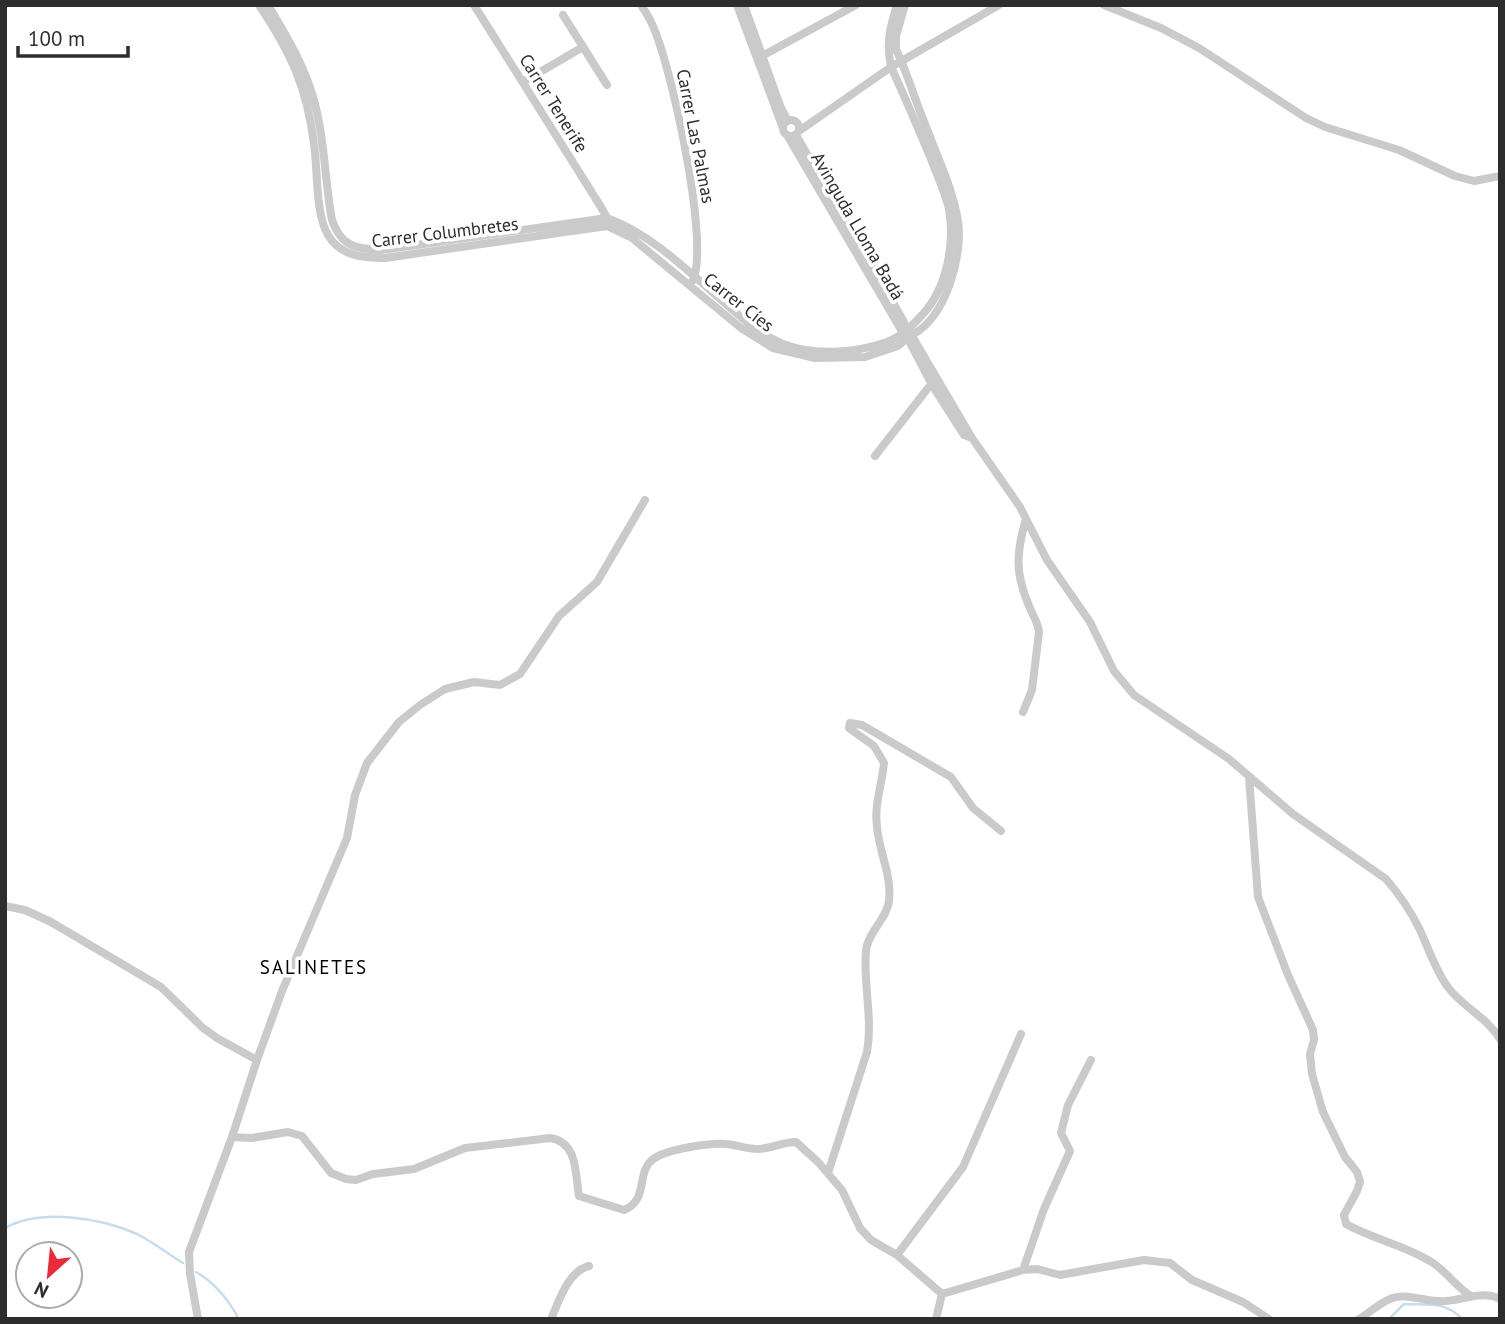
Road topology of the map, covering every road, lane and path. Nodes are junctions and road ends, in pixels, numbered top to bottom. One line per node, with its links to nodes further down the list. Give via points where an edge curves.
1 (259, 5): 21 (street, Carrer Columbretes, via 302,83 323,222 338,248 352,255 385,258)
2 (268, 5): 21 (street, Carrer Columbretes, via 309,82 332,220 345,241 381,250)
3 (474, 5): 17 (street, Carrer Tenerife)
4 (641, 5): 22 (street, Carrer Las Palmas, via 662,53 680,127 697,222 698,266)
5 (737, 5): 19 (street, Avinguda Lloma Badá)
6 (744, 5): 14 (street, Avinguda Lloma Badá)
7 (856, 5): 14 (street)
8 (897, 5): 16 (street, Carrer Cíes, via 888,32)
9 (905, 5): 15 (street, Carrer Cíes, via 896,36)
10 (999, 5): 15 (street)
11 (1104, 5): 20 (street, via 1199,48 1325,127 1399,150 1455,176 1474,181)
12 (563, 15): 13 (street)
13 (583, 47): 17 (street); 18 (street)
14 (762, 56): 19 (street, Avinguda Lloma Badá)
15 (901, 61): 16 (street); 23 (street, Carrer Cíes, via 950,188 958,225 957,252 941,306 920,329)
16 (891, 67): 19 (street, via 819,117); 23 (street, Carrer Cíes, via 949,209 945,274 936,297)
17 (523, 82): 21 (street, Carrer Tenerife)
18 (607, 85)
19 (791, 128): 23 (street, Avinguda Lloma Badá, via 903,320)
20 (1500, 176)
21 (607, 222): 22 (street, Carrer Cíes, via 637,233)
22 (692, 280): 23 (street, Carrer Cíes, via 750,325 785,345 850,351)
23 (907, 335): 24 (street, Avinguda Lloma Badá)
24 (936, 382): 25 (street); 27 (street, Avinguda Lloma Badá, via 964,435 971,436)
25 (875, 456)
26 (645, 500): 34 (street, via 597,582 559,616 520,674 499,685 474,682 445,689 399,722 373,754 355,795 347,838)
27 (1026, 519): 28 (street, via 1017,561 1039,632 1032,690); 29 (street, Avinguda Lloma Badá, via 1090,622 1114,671 1133,695)
28 (1023, 712)
29 (1249, 777): 33 (street, Avinguda Lloma Badá, via 1386,879 1408,908 1445,984); 42 (street, via 1258,897 1313,1031 1312,1074 1323,1112 1360,1182 1343,1215 1346,1224 1434,1263)
30 (1002, 831): 37 (street, via 973,808 951,777 862,725 850,723 849,728 874,746 884,763 876,818 889,904 866,947 867,1052)
31 (5, 906): 34 (street, via 51,922 161,987 203,1028)
32 (1021, 1034): 38 (street, via 963,1167)
33 (1500, 1039)
34 (257, 1060): 36 (street)
35 (1091, 1060): 40 (street, via 1068,1105 1061,1133 1070,1151)
36 (232, 1138): 37 (street, via 288,1132 302,1136 331,1173 356,1180 414,1169 465,1148 559,1139 571,1152 579,1196 624,1210 636,1201 644,1170 652,1160 697,1146 760,1149 796,1142); 44 (street, via 190,1252)
37 (828, 1173): 38 (street, via 842,1190 860,1228)
38 (897, 1255): 41 (street)
39 (589, 1266): 45 (street, via 573,1275)
40 (1023, 1269): 41 (street); 47 (street, via 1060,1275 1144,1260 1170,1263 1192,1280)
41 (943, 1294): 46 (street)
42 (1471, 1296): 43 (street); 48 (street, via 1445,1301 1392,1298)
43 (1500, 1299)
44 (198, 1319)
45 (551, 1319)
46 (936, 1319)
47 (1269, 1319)
48 (1359, 1319)

